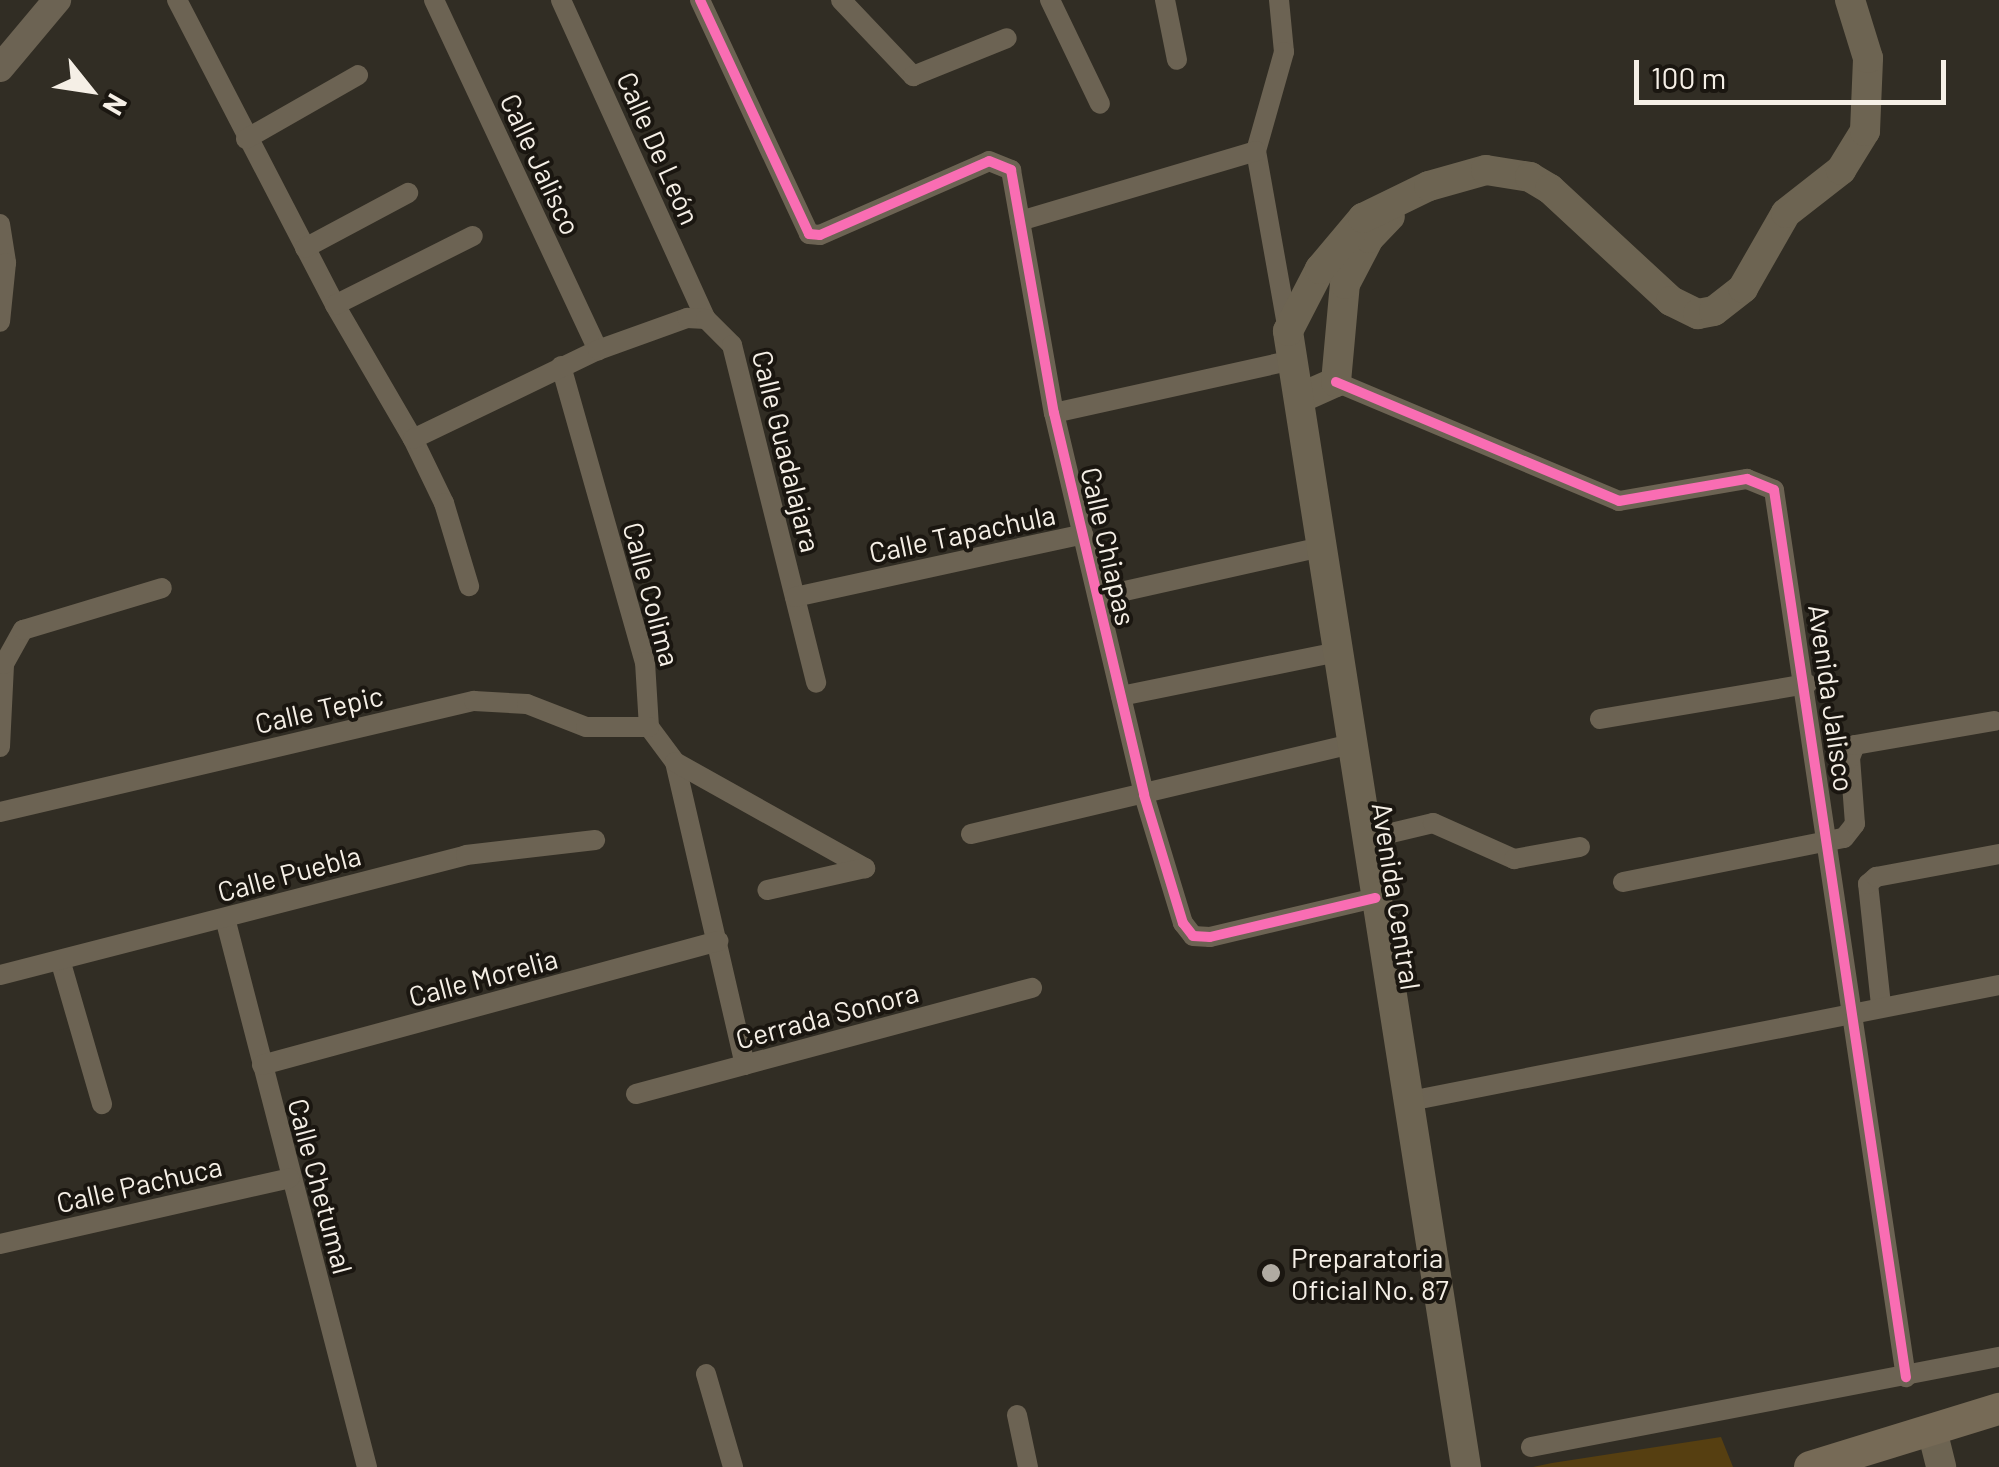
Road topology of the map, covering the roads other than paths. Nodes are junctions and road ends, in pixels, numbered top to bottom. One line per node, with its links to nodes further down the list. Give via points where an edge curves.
1 (57, 0): 13 (street)
2 (177, 0): 16 (street)
3 (434, 0): 28 (street, Calle Jalisco)
4 (561, 0): 25 (street, Calle De León)
5 (700, 0): 20 (street, Calle Chiapas, via 809,234 820,236 989,161 1011,170)
6 (841, 0): 11 (street, via 913,76)
7 (1164, 0): 12 (street)
8 (1279, 0): 17 (street, Avenida Central, via 1284,52)
9 (1850, 0): 19 (main road, via 1868,58 1865,131 1841,170 1786,213 1744,288 1714,312 1685,310 1670,300 1530,176 1486,170)
10 (1051, 1): 15 (street)
11 (1007, 38)
12 (1177, 60)
13 (0, 68)
14 (358, 75): 16 (street)
15 (1100, 104)
16 (246, 139): 23 (street)
17 (1256, 151): 20 (street); 27 (street, Avenida Central)
18 (408, 193): 23 (street)
19 (1400, 201): 27 (main road, via 1352,228 1320,269); 30 (main road, via 1369,238 1345,284)
20 (1020, 221): 32 (street, Calle Chiapas)
21 (0, 224): 26 (street, via 6,263)
22 (473, 236): 24 (street)
23 (305, 248): 24 (street)
24 (335, 305): 33 (street)
25 (706, 319): 28 (street, via 687,318); 39 (street, Calle Guadalajara, via 732,345)
26 (0, 322)
27 (1290, 346): 31 (main road, Avenida Central); 32 (street)
28 (598, 350): 29 (street)
29 (561, 366): 33 (street); 46 (street, Calle Colima, via 645,662)
30 (1336, 382): 31 (main road); 42 (street, Avenida Jalisco, via 1620,501 1747,478 1763,482 1780,504)
31 (1300, 398): 35 (main road, Avenida Central)
32 (1054, 413): 34 (street, Calle Chiapas)
33 (413, 439): 36 (street, via 444,503)
34 (1083, 534): 38 (street, Calle Chiapas); 39 (street, Calle Tapachula)
35 (1322, 548): 38 (street); 40 (main road, Avenida Central)
36 (469, 586)
37 (162, 588): 47 (street, via 23,630 9,646)
38 (1098, 597): 43 (street, Calle Chiapas)
39 (795, 598): 41 (street, Calle Guadalajara)
40 (1338, 652): 43 (street); 48 (main road, Avenida Central)
41 (816, 683)
42 (1807, 684): 44 (street); 56 (street, Avenida Jalisco)
43 (1121, 696): 51 (street, Calle Chiapas)
44 (1600, 719)
45 (1994, 720): 56 (street, via 1855,745 1855,824)
46 (649, 727): 50 (street); 52 (street, Calle Tepic, via 586,727 527,704 488,700)
47 (1, 739): 49 (street)
48 (1352, 744): 51 (street); 54 (main road, Avenida Central)
49 (0, 747)
50 (674, 762): 60 (street, via 865,868); 63 (street)
51 (1144, 794): 53 (street); 61 (street, Calle Chiapas, via 1183,924 1194,936)
52 (0, 812)
53 (971, 834)
54 (1366, 839): 57 (street, via 1433,824 1514,859); 61 (main road, Avenida Central)
55 (594, 840): 62 (street, Calle Puebla, via 466,856)
56 (1830, 842): 59 (street); 69 (street, Avenida Jalisco)
57 (1580, 847)
58 (1999, 854): 68 (street, via 1876,877 1868,884)
59 (1623, 882)
60 (768, 890)
61 (1375, 898): 73 (main road, Avenida Central)
62 (225, 918): 64 (street, Calle Puebla); 70 (street, Calle Chetumal)
63 (718, 942): 70 (street, Calle Morelia); 71 (street)
64 (61, 963): 65 (street, Calle Puebla); 74 (street)
65 (0, 975)
66 (1999, 985): 68 (street)
67 (1032, 988): 71 (street, Cerrada Sonora)
68 (1881, 1005): 69 (street)
69 (1852, 1010): 73 (street); 79 (street, Avenida Jalisco)
70 (262, 1065): 75 (street, Calle Chetumal)
71 (745, 1065): 72 (street, Cerrada Sonora)
72 (636, 1094)
73 (1405, 1102): 87 (main road, Avenida Central)
74 (102, 1104)
75 (290, 1178): 76 (street, Calle Pachuca); 84 (street, Calle Chetumal)
76 (0, 1244)
77 (1999, 1356): 79 (street)
78 (706, 1374): 85 (street)
79 (1906, 1377): 83 (street)
80 (1999, 1408): 82 (main road)
81 (1017, 1415): 86 (street)
82 (1932, 1430): 88 (main road); 89 (main road)
83 (1531, 1447)
84 (367, 1467)
85 (733, 1467)
86 (1028, 1467)
87 (1466, 1467)
88 (1810, 1467)
89 (1941, 1467)

